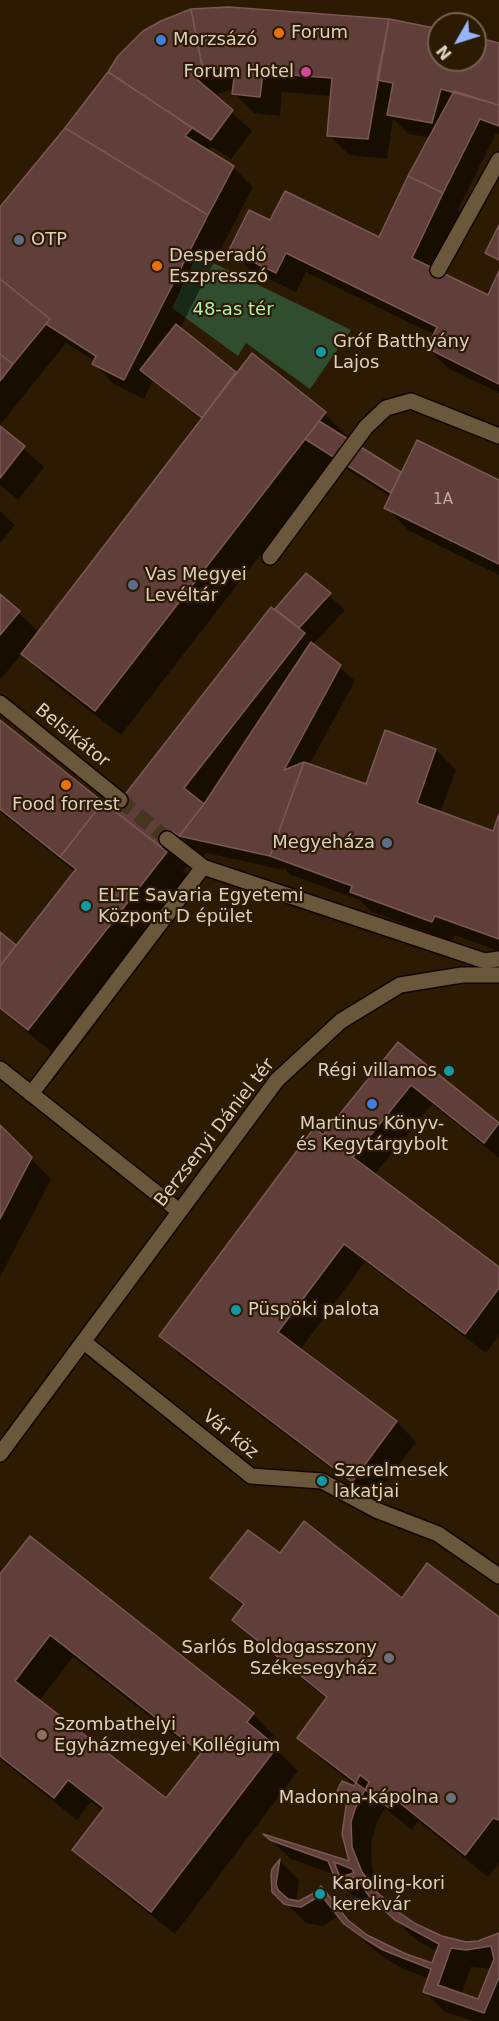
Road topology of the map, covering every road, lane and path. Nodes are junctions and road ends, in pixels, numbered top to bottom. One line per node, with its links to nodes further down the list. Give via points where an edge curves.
1 (499, 159): 2 (street)
2 (438, 270)
3 (499, 436): 4 (street, via 411,401 386,408 366,427)
4 (270, 557)
5 (0, 703): 6 (street, Belsikátor)
6 (120, 800)
7 (167, 839): 8 (street)
8 (204, 867): 9 (street, via 485,961); 12 (street)
9 (499, 959)
10 (499, 975): 13 (street, Berzsenyi Dániel tér, via 462,975 400,985 341,1021 277,1080)
11 (0, 1069): 12 (street)
12 (31, 1094): 13 (street)
13 (178, 1210): 14 (street, Berzsenyi Dániel tér)
14 (84, 1342): 15 (street, Berzsenyi Dániel tér); 16 (street, Vár köz, via 251,1476 322,1481 376,1510 438,1534)
15 (0, 1454)
16 (499, 1576)

